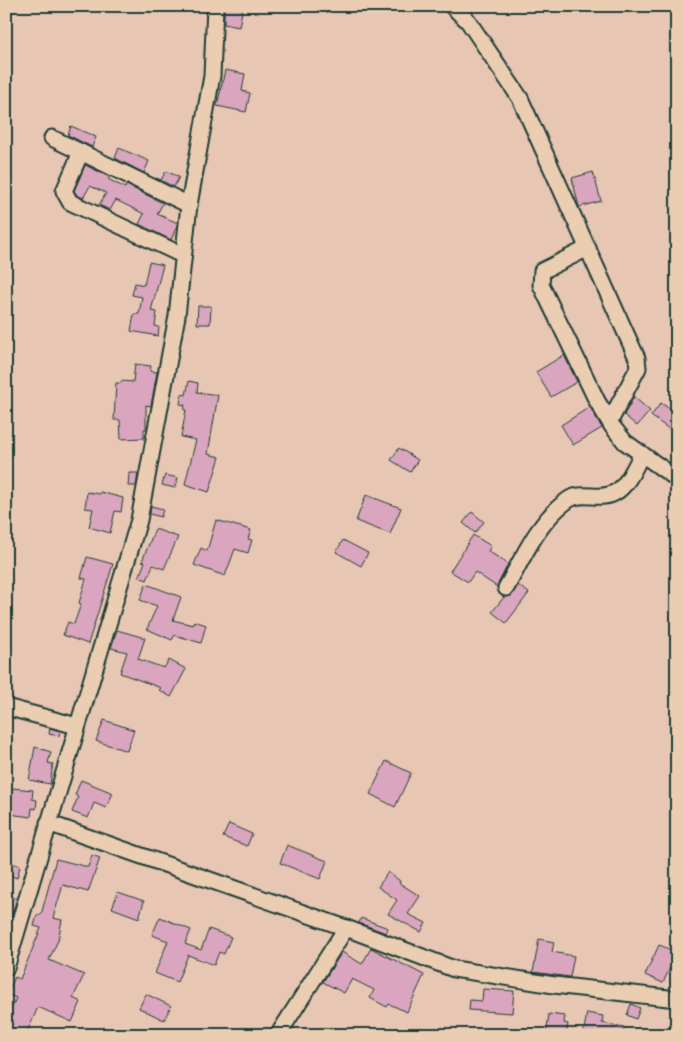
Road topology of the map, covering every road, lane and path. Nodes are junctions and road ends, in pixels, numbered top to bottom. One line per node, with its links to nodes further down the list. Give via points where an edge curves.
1 (215, 6): 5 (street, via 212,76)
2 (452, 6): 6 (street, via 468,22 520,98)
3 (52, 138): 4 (street)
4 (81, 152): 5 (street); 7 (street, via 64,191 70,202)
5 (189, 205): 7 (street)
6 (588, 248): 8 (street, via 638,358 638,368); 8 (street, via 542,271 541,285 597,401)
7 (182, 255): 13 (street, via 177,316 139,520)
8 (610, 421): 9 (street, via 625,442)
9 (642, 454): 10 (street); 11 (street, via 617,492 607,496 578,496 568,500 549,517)
10 (677, 479)
11 (506, 588)
12 (6, 707): 13 (street)
13 (77, 726): 14 (street)
14 (48, 824): 15 (street); 16 (street)
15 (346, 928): 17 (street, via 454,969 554,985); 18 (street)
16 (6, 968)
17 (677, 999)
18 (278, 1035)

